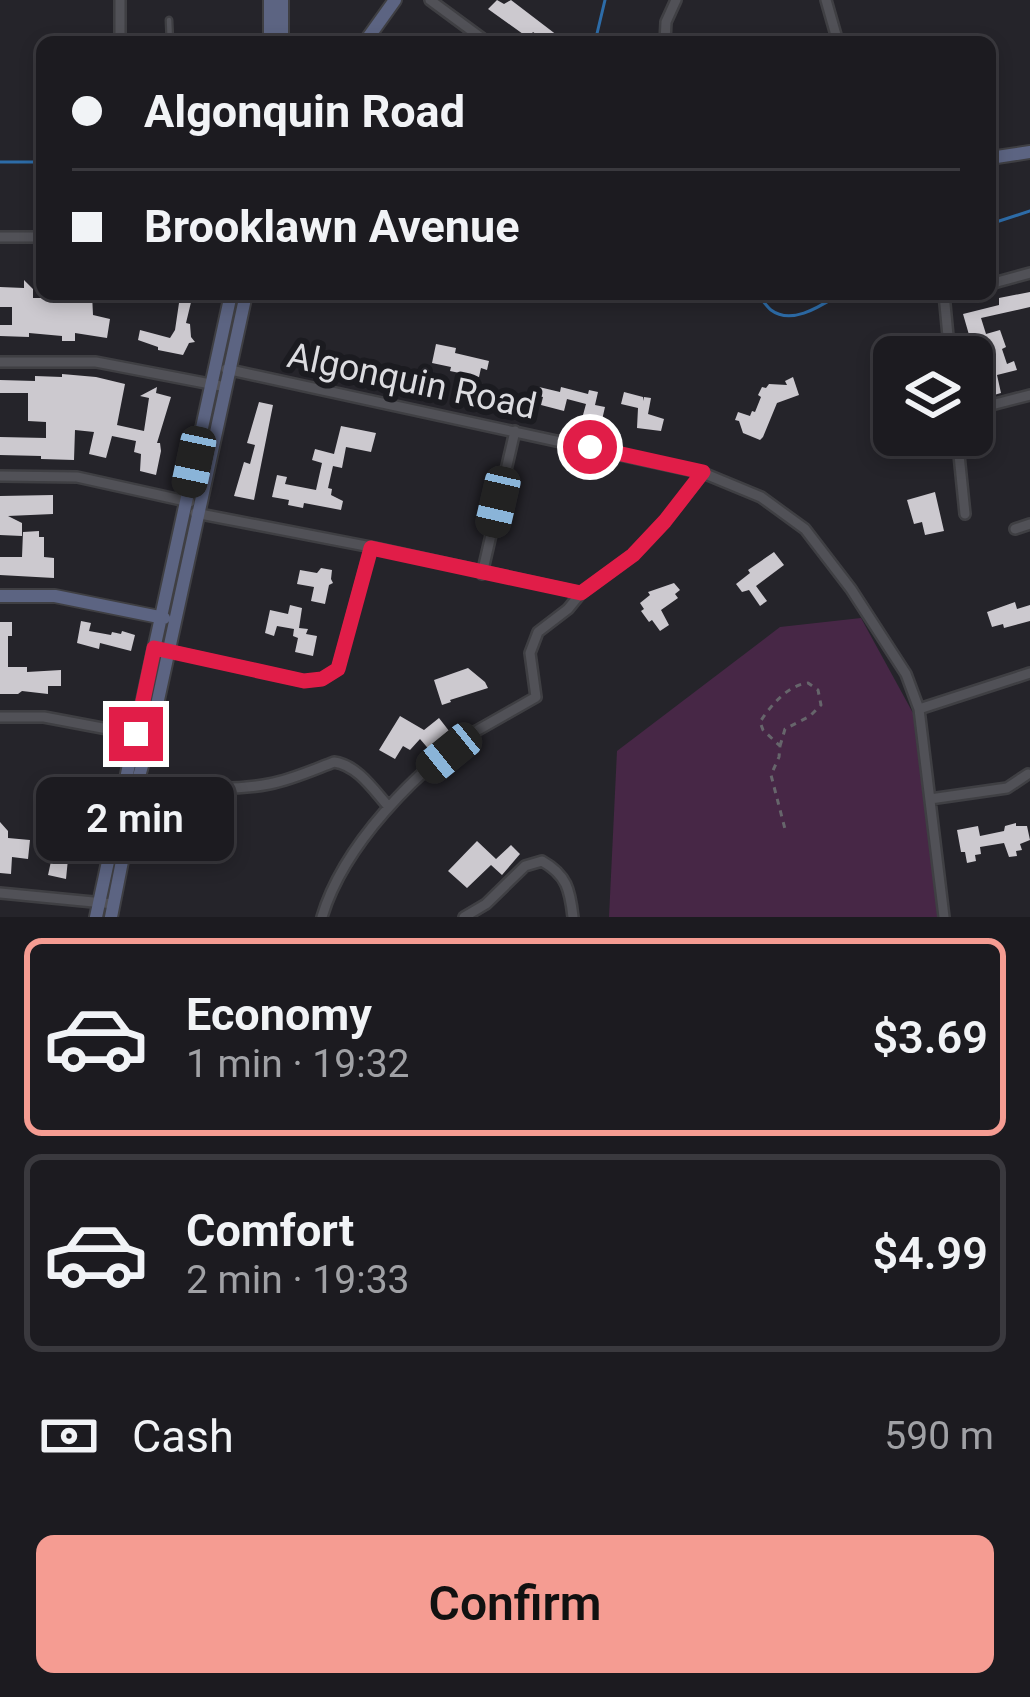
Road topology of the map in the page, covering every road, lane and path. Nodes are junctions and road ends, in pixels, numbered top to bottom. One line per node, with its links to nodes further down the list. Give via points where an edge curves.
1 (120, 0): 9 (street)
2 (270, 0): 11 (main road)
3 (282, 0): 12 (main road)
4 (395, 0): 13 (main road)
5 (430, 0): 14 (street)
6 (676, 0): 15 (street)
7 (826, 0): 16 (street)
8 (169, 20): 10 (lane)
9 (120, 36)
10 (170, 36)
11 (270, 36)
12 (282, 36)
13 (368, 36)
14 (479, 36)
15 (665, 36)
16 (836, 36)
17 (1030, 152): 18 (main road)
18 (996, 157)
19 (0, 237): 20 (street)
20 (36, 237)
21 (1030, 273): 22 (street)
22 (996, 282)
23 (230, 300): 28 (main road)
24 (244, 300): 28 (main road)
25 (948, 300): 26 (street)
26 (949, 336)
27 (0, 362): 29 (street, via 96,362)
28 (222, 368): 29 (main road); 32 (street, Algonquin Road)
29 (219, 385): 36 (main road); 37 (main road)
30 (1030, 395): 31 (street)
31 (993, 405)
32 (515, 430): 34 (street, Algonquin Road); 42 (street)
33 (959, 456): 38 (street)
34 (703, 472): 43 (street, via 633,555); 48 (street, Algonquin Road, via 805,529 889,645)
35 (0, 476): 36 (street, via 77,477)
36 (184, 506): 37 (street); 45 (main road)
37 (200, 509): 41 (street); 45 (main road)
38 (965, 514)
39 (1030, 524): 40 (street)
40 (1015, 529)
41 (371, 548): 42 (street); 46 (street, via 331,675 304,681)
42 (482, 574): 43 (street)
43 (581, 593): 55 (street, via 538,632 530,653 536,698 475,732)
44 (0, 596): 45 (main road, via 55,596)
45 (168, 619): 46 (main road)
46 (162, 650): 50 (main road)
47 (1030, 673): 48 (street)
48 (919, 709): 54 (street, Algonquin Road)
49 (0, 717): 50 (street)
50 (143, 735): 53 (main road)
51 (780, 746): 51 (path, via 760,722 795,685 808,683 820,705 785,728); 56 (path, via 771,775)
52 (1028, 774): 54 (street, via 1007,788)
53 (132, 780): 55 (street, via 241,788 334,762 352,768); 58 (main road)
54 (930, 799): 63 (street, Algonquin Road)
55 (388, 806): 60 (street, via 341,873)
56 (785, 829)
57 (0, 892): 58 (street)
58 (108, 908): 59 (main road)
59 (96, 917)
60 (322, 917)
61 (464, 917): 62 (street, via 542,861 557,869)
62 (574, 917)
63 (944, 917)

